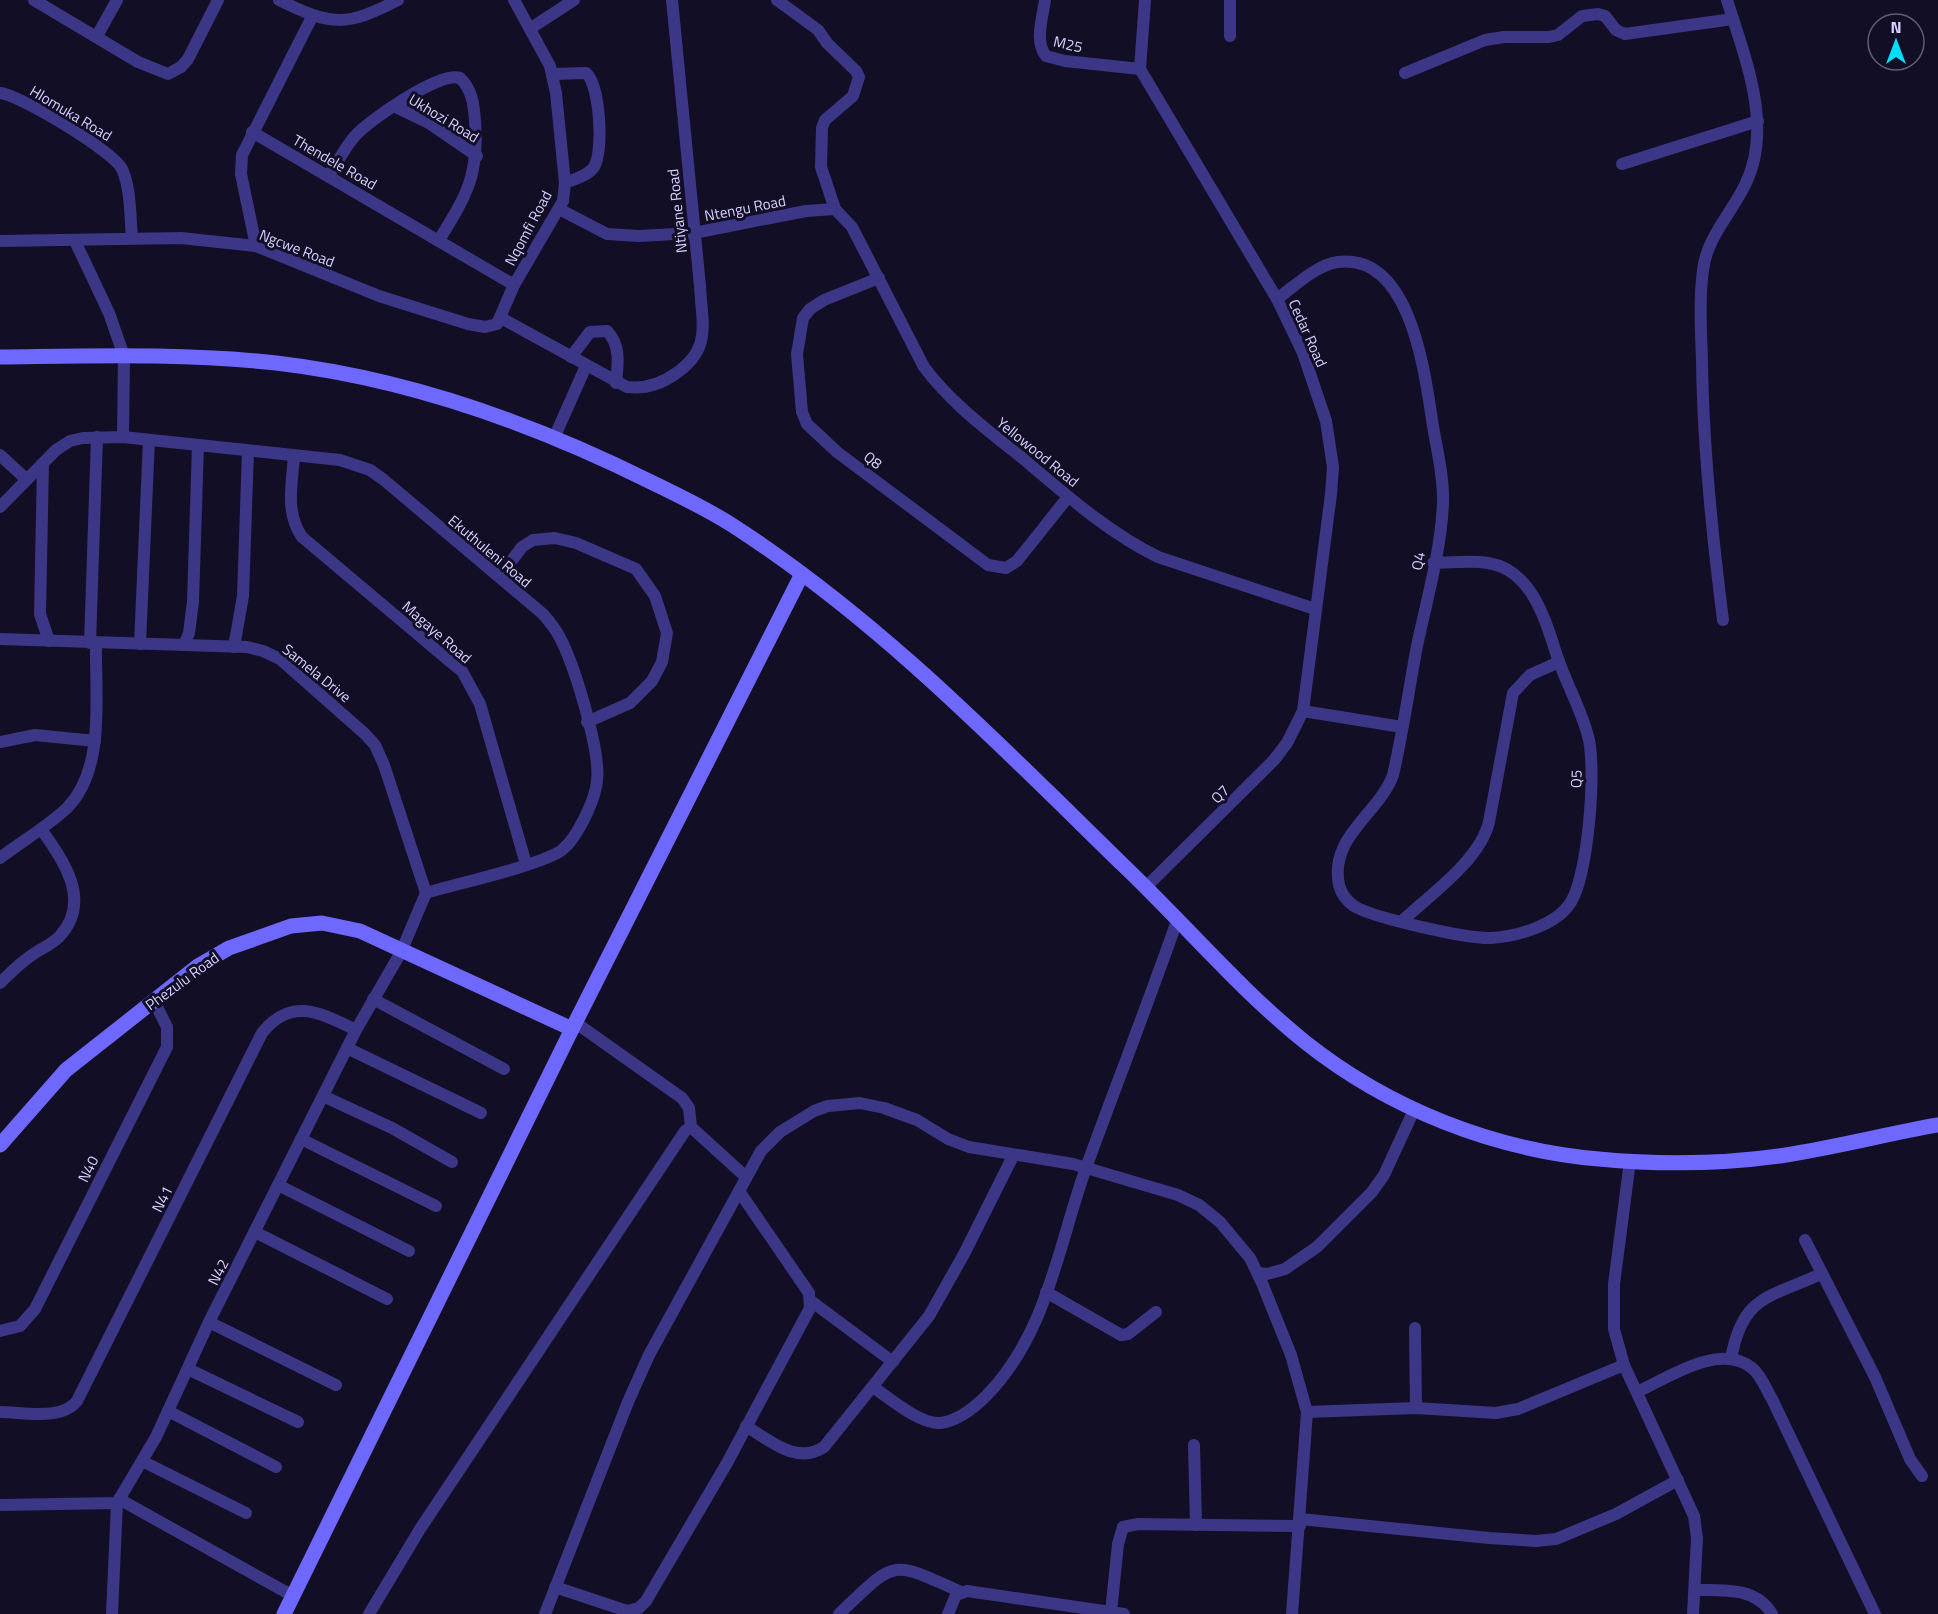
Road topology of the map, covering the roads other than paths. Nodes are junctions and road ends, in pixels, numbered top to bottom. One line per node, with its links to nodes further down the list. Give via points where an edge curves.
1 (34, 0): 17 (street)
2 (117, 0): 17 (street)
3 (218, 0): 17 (street, via 188,59 174,72 152,69)
4 (279, 0): 14 (street)
5 (398, 0): 14 (street, via 352,20)
6 (514, 0): 16 (street, Nqomfi Road)
7 (574, 0): 16 (street)
8 (672, 0): 32 (street, Ntiyane Road)
9 (777, 0): 31 (street, via 818,30 859,77 853,96 825,120 822,128 822,167)
10 (1045, 0): 19 (street, M25, via 1040,47 1046,56)
11 (1145, 0): 19 (street)
12 (1230, 0): 18 (street)
13 (1726, 0): 15 (street)
14 (312, 17): 25 (street)
15 (1733, 19): 20 (street, via 1625,34 1616,30 1605,16 1590,14 1558,35 1485,40); 24 (street)
16 (531, 28): 21 (street, Nqomfi Road)
17 (97, 36)
18 (1230, 36)
19 (1140, 69): 40 (street, Cedar Road)
20 (1405, 73)
21 (552, 74): 29 (street, Nqomfi Road); 29 (street, via 586,73 596,89 596,160 589,172)
22 (0, 93): 33 (street, Hlomuka Road, via 22,101 116,160 126,183)
23 (396, 106): 26 (street, Ukhozi Road); 26 (street, Ukhozi Road, via 443,79 460,78 471,94); 28 (street, Ukhozi Road, via 354,137)
24 (1758, 121): 27 (street); 63 (street, via 1755,158 1746,184 1707,251 1701,291 1705,450)
25 (252, 132): 28 (street, Thendele Road); 37 (street, via 242,155 241,174)
26 (477, 156): 34 (street, Ukhozi Road, via 459,209)
27 (1622, 164)
28 (329, 175): 34 (street, Thendele Road)
29 (565, 183): 30 (street, Nqomfi Road)
30 (559, 209): 32 (street, Ntengu Road, via 607,234); 39 (street, Nqomfi Road)
31 (836, 209): 32 (street, Ntengu Road, via 806,211); 38 (street, Yellowood Road, via 852,227)
32 (694, 233): 46 (street, Ntiyane Road, via 703,329 699,352 688,366 670,378 643,387)
33 (132, 238): 36 (street, Ngcwe Road); 37 (street, Ngcwe Road, via 182,238)
34 (439, 240): 39 (street, Thendele Road)
35 (0, 241): 36 (street, Ngcwe Road)
36 (75, 241): 42 (street, via 109,313)
37 (256, 246): 41 (street, Ngcwe Road, via 379,296 457,321 485,327 497,324)
38 (879, 278): 57 (street, Yellowood Road, via 924,367 938,385); 57 (street, Q8, via 824,300 803,318 799,385 807,424 837,452 988,565 1006,568 1017,561)
39 (514, 285): 41 (street, Nqomfi Road)
40 (1277, 299): 59 (street, Q4, via 1317,271 1340,262 1375,270 1398,297 1414,329 1422,359 1442,487); 62 (street, Cedar Road, via 1316,387 1330,446 1331,494)
41 (501, 318): 44 (street)
42 (124, 356): 43 (street); 48 (street); 49 (street, via 231,359 330,372 445,400)
43 (0, 357)
44 (571, 357): 45 (street); 46 (street, via 590,332 607,331 618,354)
45 (586, 366): 46 (street); 49 (street)
46 (616, 383)
47 (97, 436): 48 (street, Ekuthuleni Road); 55 (street, Ekuthuleni Road, via 70,441); 66 (street)
48 (123, 437): 50 (street, Ekuthuleni Road)
49 (554, 438): 60 (street, via 728,522)
50 (149, 440): 51 (street, Ekuthuleni Road); 67 (street)
51 (198, 445): 52 (street, Ekuthuleni Road); 68 (street, via 193,602)
52 (248, 451): 54 (street, Ekuthuleni Road); 69 (street, via 243,596)
53 (0, 455): 56 (street)
54 (294, 456): 61 (street, Ekuthuleni Road, via 340,460 370,470); 78 (street, Magaye Road, via 290,510 302,537 462,671 471,686 489,730)
55 (43, 463): 56 (street, Ekuthuleni Road); 65 (street, via 40,614)
56 (26, 479): 58 (street, Ekuthuleni Road)
57 (1068, 496): 62 (street, Yellowood Road, via 1133,545 1158,557)
58 (0, 507)
59 (1433, 564): 70 (street, Q5, via 1488,563 1513,572 1539,607); 73 (street, Q4)
60 (802, 574): 79 (street, via 912,662); 87 (street)
61 (500, 576): 72 (street, Ekuthuleni Road, via 543,614 560,637); 72 (street, via 533,540 555,538 636,569 656,596 667,633 662,662 652,681 630,703)
62 (1315, 609): 71 (street, Cedar Road)
63 (1723, 620)
64 (0, 639): 65 (street, Samela Drive)
65 (49, 641): 66 (street, Samela Drive)
66 (93, 643): 67 (street, Samela Drive); 74 (street)
67 (140, 644): 68 (street, Samela Drive)
68 (184, 645): 69 (street, Samela Drive)
69 (234, 647): 80 (street, Samela Drive, via 263,651 280,659 375,745)
70 (1559, 662): 82 (street, via 1530,675 1513,693 1482,842); 82 (street, Q5, via 1588,737 1591,762 1587,834 1571,903 1546,923 1489,938 1456,935)
71 (1303, 711): 73 (street); 79 (street, Q7, via 1274,760)
72 (587, 722): 78 (street, Ekuthuleni Road, via 598,763 598,780 585,817 562,850)
73 (1402, 727): 82 (street, Q4, via 1390,784 1349,836 1338,871 1341,892 1354,906)
74 (95, 741): 75 (street, via 35,735); 76 (street, via 90,769 78,795)
75 (0, 742)
76 (41, 829): 77 (street); 84 (street, via 72,879 72,912 59,937 19,964)
77 (0, 858)
78 (526, 864): 80 (street, Ekuthuleni Road)
79 (1146, 887): 81 (street)
80 (426, 893): 83 (street)
81 (1178, 918): 92 (street, via 1253,996 1302,1040 1370,1087); 101 (street)
82 (1402, 921)
83 (401, 952): 85 (street, N42); 86 (street, Phezulu Road, via 344,926 291,926 229,948 198,966); 87 (street, Phezulu Road)
84 (0, 983)
85 (373, 999): 88 (street, N42); 90 (street)
86 (154, 1001): 97 (street, Phezulu Road, via 66,1070); 117 (street, N40, via 167,1027 167,1047 30,1317 20,1326)
87 (574, 1026): 95 (street, via 682,1098 689,1108); 144 (street)
88 (356, 1030): 89 (street, N42); 127 (street, N41, via 310,1010 282,1013 272,1019 77,1401 61,1413)
89 (347, 1048): 91 (street, N42); 93 (street)
90 (504, 1069)
91 (323, 1096): 96 (street, N42); 100 (street)
92 (1414, 1110): 99 (street, via 1489,1137 1546,1151); 109 (street, via 1372,1192 1317,1247 1285,1269)
93 (481, 1113)
94 (1938, 1125): 99 (street, via 1746,1160)
95 (691, 1127): 102 (street); 148 (street, via 420,1529)
96 (301, 1139): 103 (street, N42); 105 (street)
97 (0, 1145)
98 (1013, 1156): 101 (street, via 1042,1157); 102 (street, via 969,1147 918,1120 884,1108 843,1104 814,1111 780,1132); 119 (street, via 929,1316)
99 (1630, 1161): 120 (street, via 1614,1284 1614,1329)
100 (452, 1162)
101 (1086, 1168): 109 (street, via 1178,1195 1198,1205 1235,1239); 111 (street)
102 (746, 1177): 104 (street)
103 (278, 1185): 106 (street, N42); 108 (street)
104 (739, 1191): 113 (street); 141 (street, via 649,1355)
105 (436, 1206)
106 (255, 1232): 112 (street); 115 (street, N42)
107 (1805, 1240): 110 (street)
108 (410, 1251)
109 (1257, 1273): 128 (street, via 1291,1355)
110 (1821, 1274): 118 (street, via 1753,1307 1741,1320); 134 (street)
111 (1046, 1292): 114 (street, via 1121,1335 1128,1334); 123 (street, via 1034,1327 1013,1364 980,1403 953,1420 939,1424 923,1420)
112 (387, 1299)
113 (811, 1301): 119 (street); 130 (street)
114 (1155, 1312)
115 (209, 1322): 121 (street, N42); 122 (street)
116 (1414, 1328): 125 (street)
117 (0, 1331)
118 (1731, 1359): 124 (street, via 1703,1362); 156 (street, via 1752,1368 1772,1400)
119 (893, 1362): 123 (street)
120 (1624, 1365): 124 (street); 125 (street, via 1518,1409 1496,1413)
121 (188, 1369): 126 (street, N42); 129 (street)
122 (336, 1385)
123 (873, 1387): 130 (street, via 824,1447 814,1453 794,1453)
124 (1637, 1392): 135 (street)
125 (1416, 1408): 128 (street)
126 (168, 1411): 132 (street, N42); 133 (street)
127 (0, 1412)
128 (1307, 1412): 139 (street)
129 (298, 1422)
130 (746, 1426): 141 (street, via 639,1608 619,1609)
131 (1194, 1445): 140 (street)
132 (142, 1461): 136 (street, N42); 138 (street)
133 (276, 1467)
134 (1922, 1476)
135 (1678, 1480): 139 (street, via 1616,1514 1556,1539 1489,1538); 142 (street, via 1696,1528)
136 (118, 1501): 137 (street); 144 (street); 146 (street)
137 (0, 1505)
138 (246, 1514)
139 (1300, 1522): 140 (street); 153 (street)
140 (1196, 1525): 145 (street, via 1123,1527)
141 (555, 1587): 149 (street)
142 (1696, 1590): 154 (street); 155 (street, via 1743,1592 1767,1605)
143 (961, 1593): 145 (street); 150 (street, via 905,1568 894,1568); 151 (street, via 953,1599)
144 (293, 1596): 147 (street)
145 (1111, 1612): 152 (street)
146 (112, 1614)
147 (284, 1614)
148 (369, 1614)
149 (545, 1614)
150 (839, 1614)
151 (948, 1614)
152 (1124, 1614)
153 (1292, 1614)
154 (1693, 1614)
155 (1772, 1614)
156 (1875, 1614)

